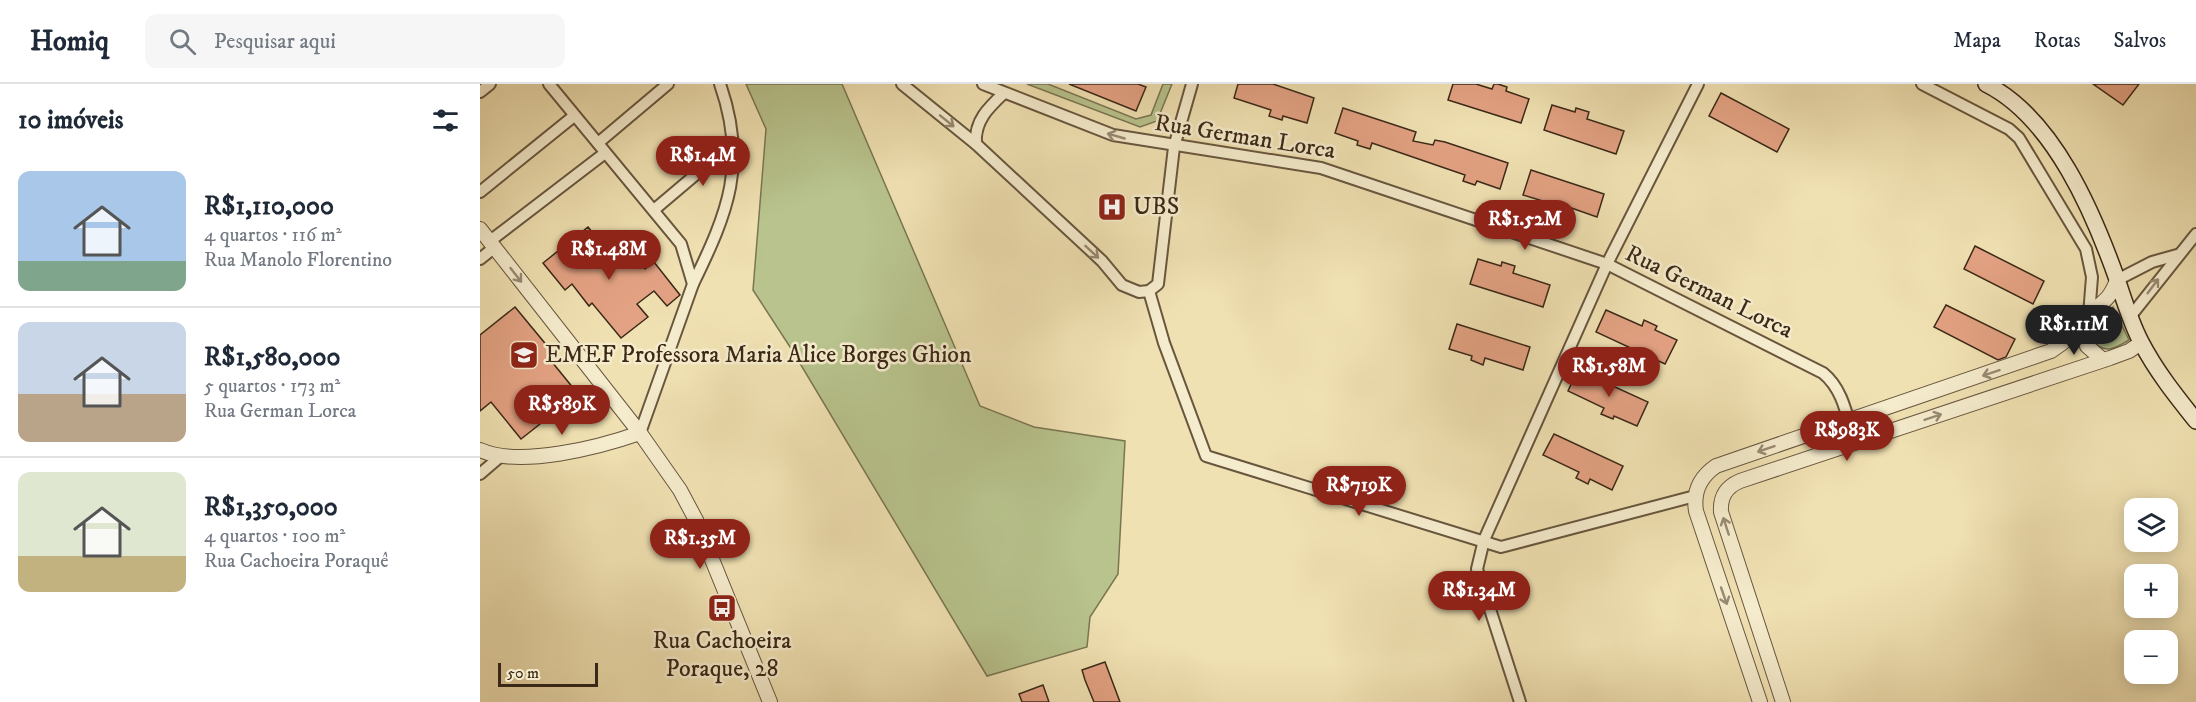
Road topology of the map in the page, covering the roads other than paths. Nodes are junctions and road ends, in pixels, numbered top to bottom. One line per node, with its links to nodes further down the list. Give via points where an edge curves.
1 (490, 84): 11 (street)
2 (549, 84): 13 (street)
3 (668, 84): 14 (street)
4 (720, 84): 15 (street)
5 (902, 84): 16 (street, one-way to 16)
6 (983, 84): 12 (street, Rua German Lorca)
7 (1192, 84): 17 (street)
8 (1698, 84): 26 (street)
9 (1922, 84): 30 (street, via 2019,138 2086,249 2092,277)
10 (1986, 84): 27 (main road, via 2034,119 2052,144 2079,191)
11 (480, 92)
12 (1004, 93): 16 (street, via 979,124); 17 (street, Rua German Lorca, one-way to 12, via 1113,135)
13 (574, 116): 14 (street); 19 (street)
14 (598, 143): 18 (street)
15 (733, 143): 20 (street); 28 (street, via 730,196 722,223)
16 (976, 144): 29 (street, one-way to 29, via 1102,261 1122,285 1139,292)
17 (1174, 147): 26 (street, Rua German Lorca, via 1321,168); 29 (street, via 1158,284)
18 (605, 153): 20 (street); 23 (street)
19 (480, 192)
20 (655, 209): 28 (street, via 681,244)
21 (480, 230): 23 (street)
22 (2196, 234): 24 (street)
23 (492, 244): 25 (street); 37 (street, one-way to 37)
24 (2176, 255): 27 (street, via 2152,262); 31 (street, one-way to 24)
25 (480, 259)
26 (1607, 264): 35 (street, Rua German Lorca, via 1817,369 1838,390); 43 (street)
27 (2118, 280): 30 (street, via 2111,297); 31 (main road)
28 (693, 284): 37 (street)
29 (1149, 291): 43 (street, via 1206,456)
30 (2089, 315): 32 (street)
31 (2130, 317): 33 (main road)
32 (2081, 327): 34 (street, via 2087,346); 35 (street, one-way to 35, via 2063,344 2038,357)
33 (2141, 343): 34 (street); 36 (main road, via 2164,382)
34 (2103, 360): 38 (street, one-way to 34)
35 (1848, 421): 38 (street, Rua German Lorca); 42 (street, one-way to 42, via 1716,466 1704,476)
36 (2196, 421)
37 (640, 433): 40 (street, via 601,446); 44 (street, via 696,520)
38 (1855, 443): 47 (street, one-way to 38, via 1721,512 1722,500 1728,489 1740,481)
39 (480, 450): 40 (street)
40 (501, 456): 41 (street)
41 (480, 474)
42 (1695, 496): 43 (street, via 1501,547); 46 (street, one-way to 46, via 1696,511)
43 (1484, 540): 45 (street, via 1477,569)
44 (770, 702)
45 (1520, 702)
46 (1760, 702)
47 (1783, 702)

